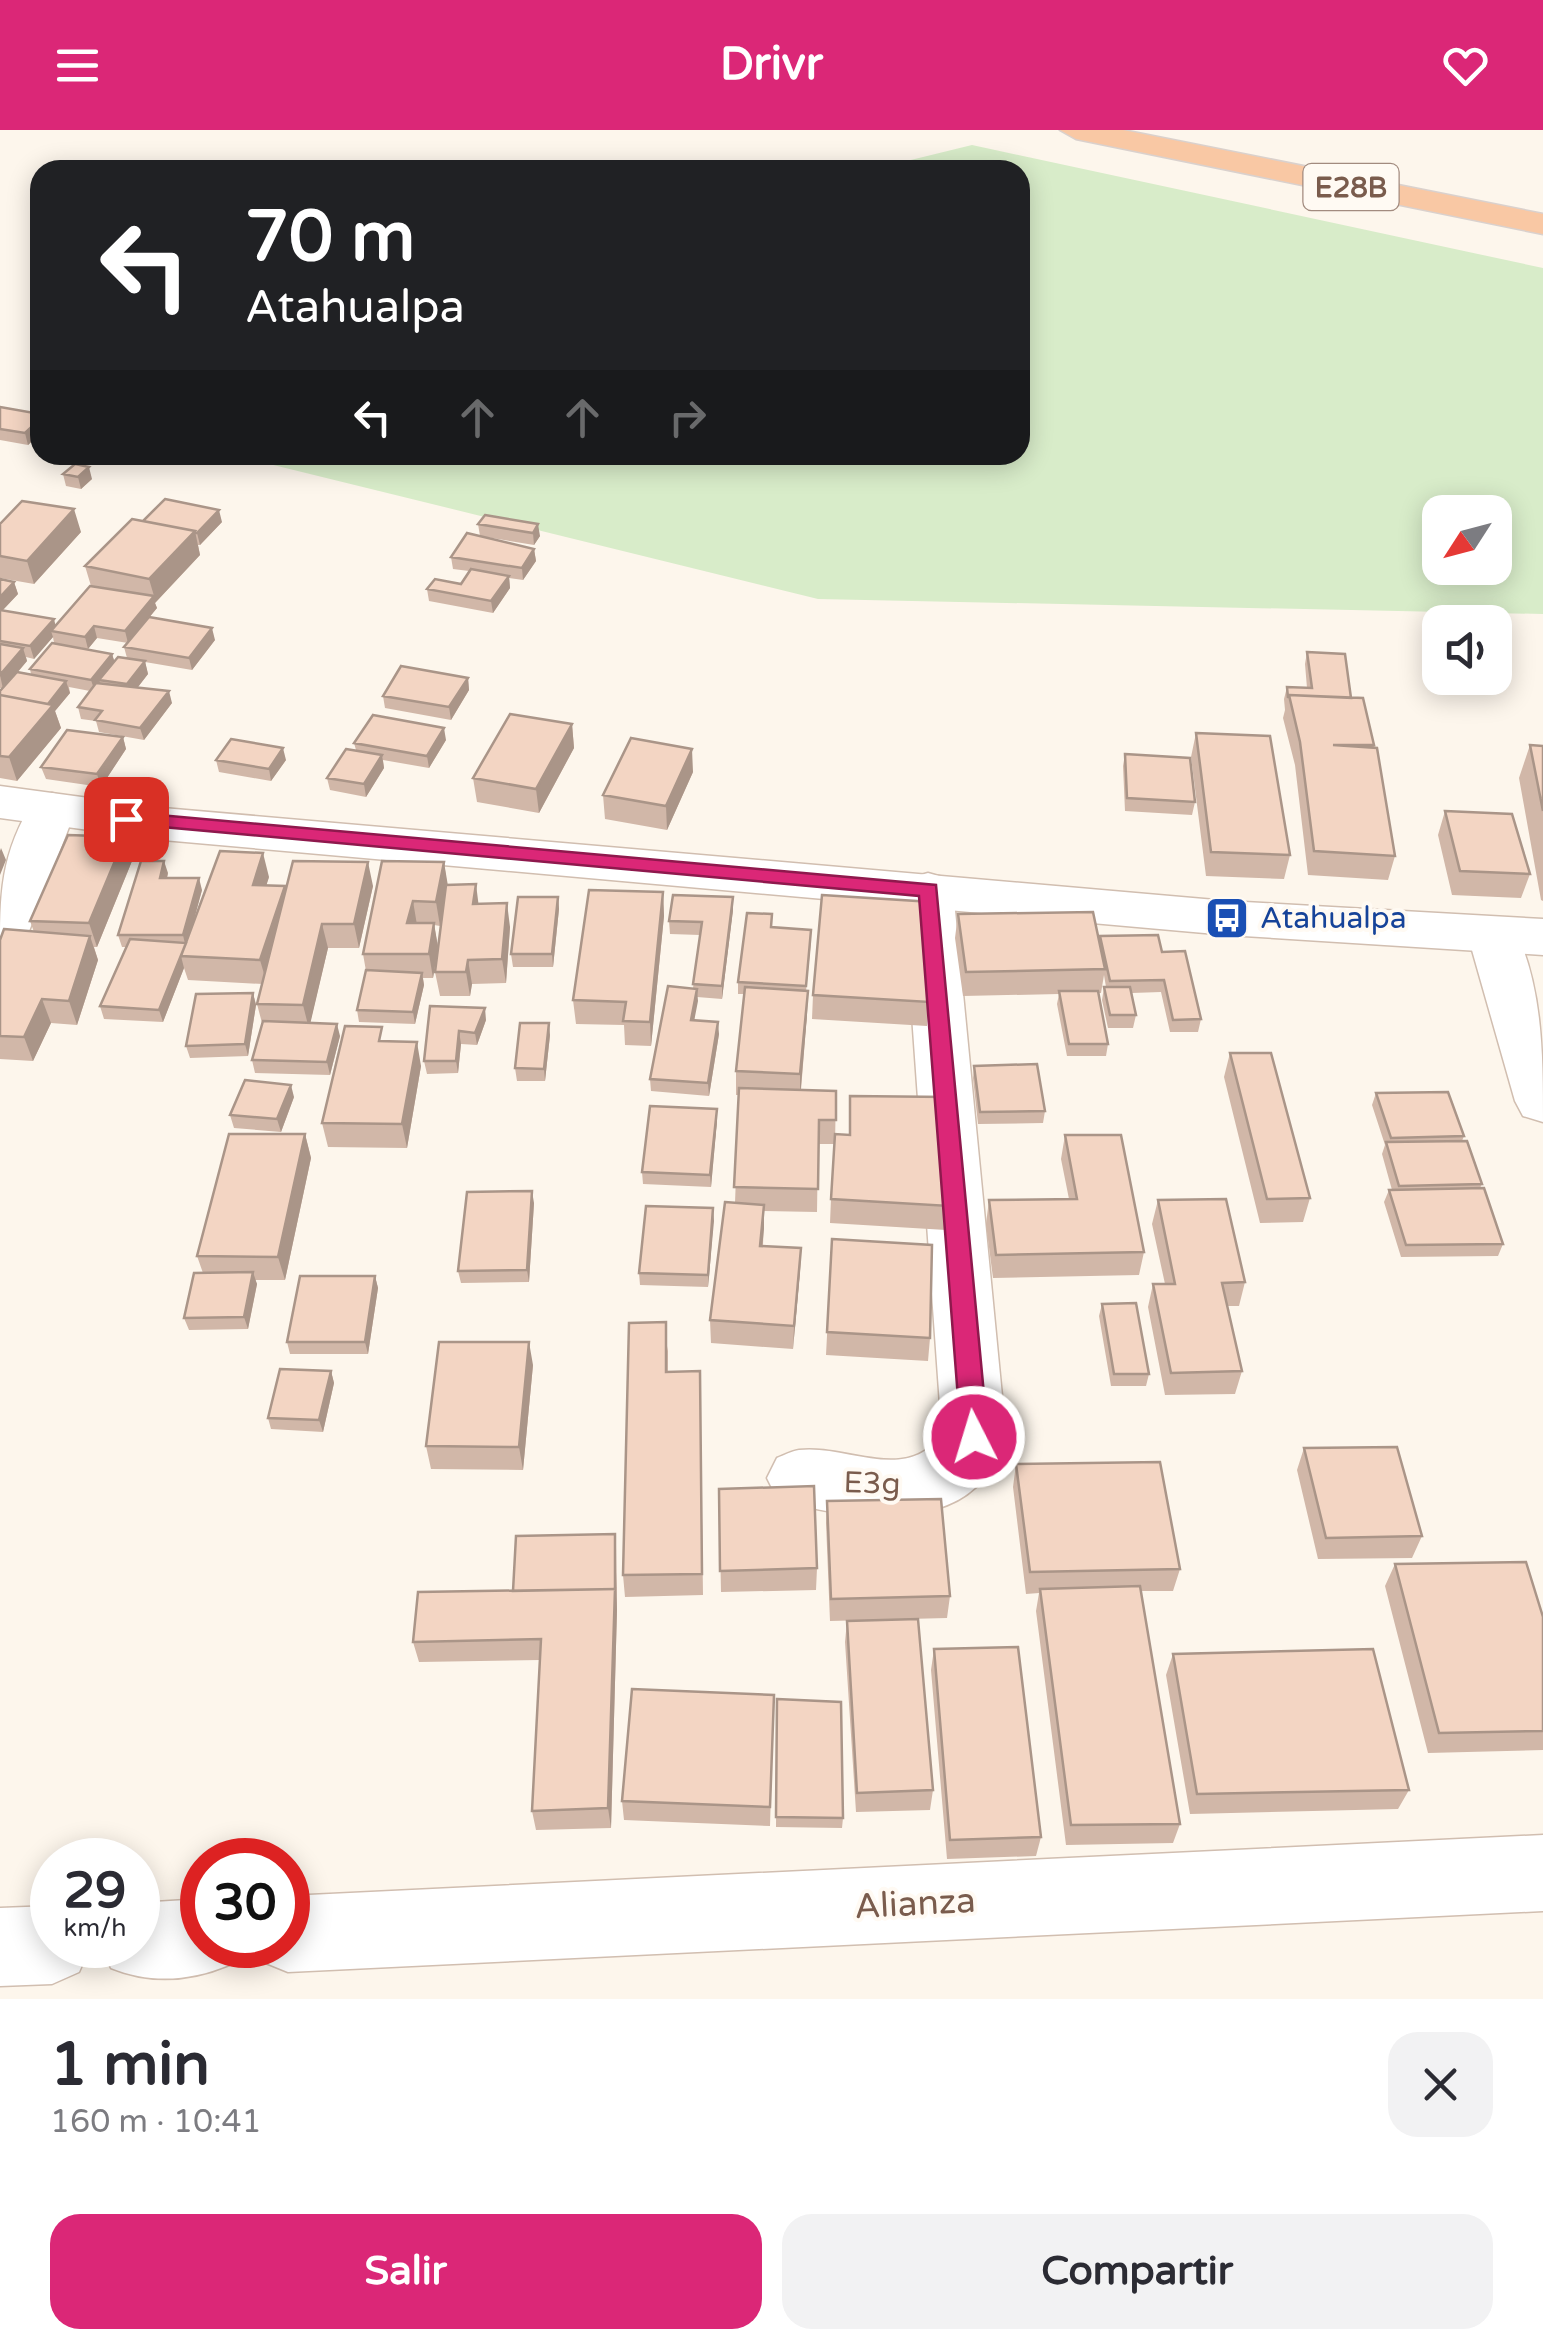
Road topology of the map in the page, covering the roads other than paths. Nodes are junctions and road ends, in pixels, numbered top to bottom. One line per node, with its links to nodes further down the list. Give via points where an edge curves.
1 (1076, 130): 4 (highway, E28B)
2 (1181, 130): 3 (highway, E28B)
3 (1543, 194)
4 (1543, 224)
5 (0, 802): 6 (street)
6 (52, 808): 7 (street, via 164,824); 9 (street)
7 (928, 890): 8 (street); 11 (street, E3g, via 974,1437 965,1459 946,1476 895,1490)
8 (1519, 936): 10 (street)
9 (0, 939)
10 (1543, 1101)
11 (800, 1478)
12 (1543, 1873): 13 (street, Alianza)
13 (310, 1933)
14 (30, 1946): 15 (street)
15 (0, 1948)

